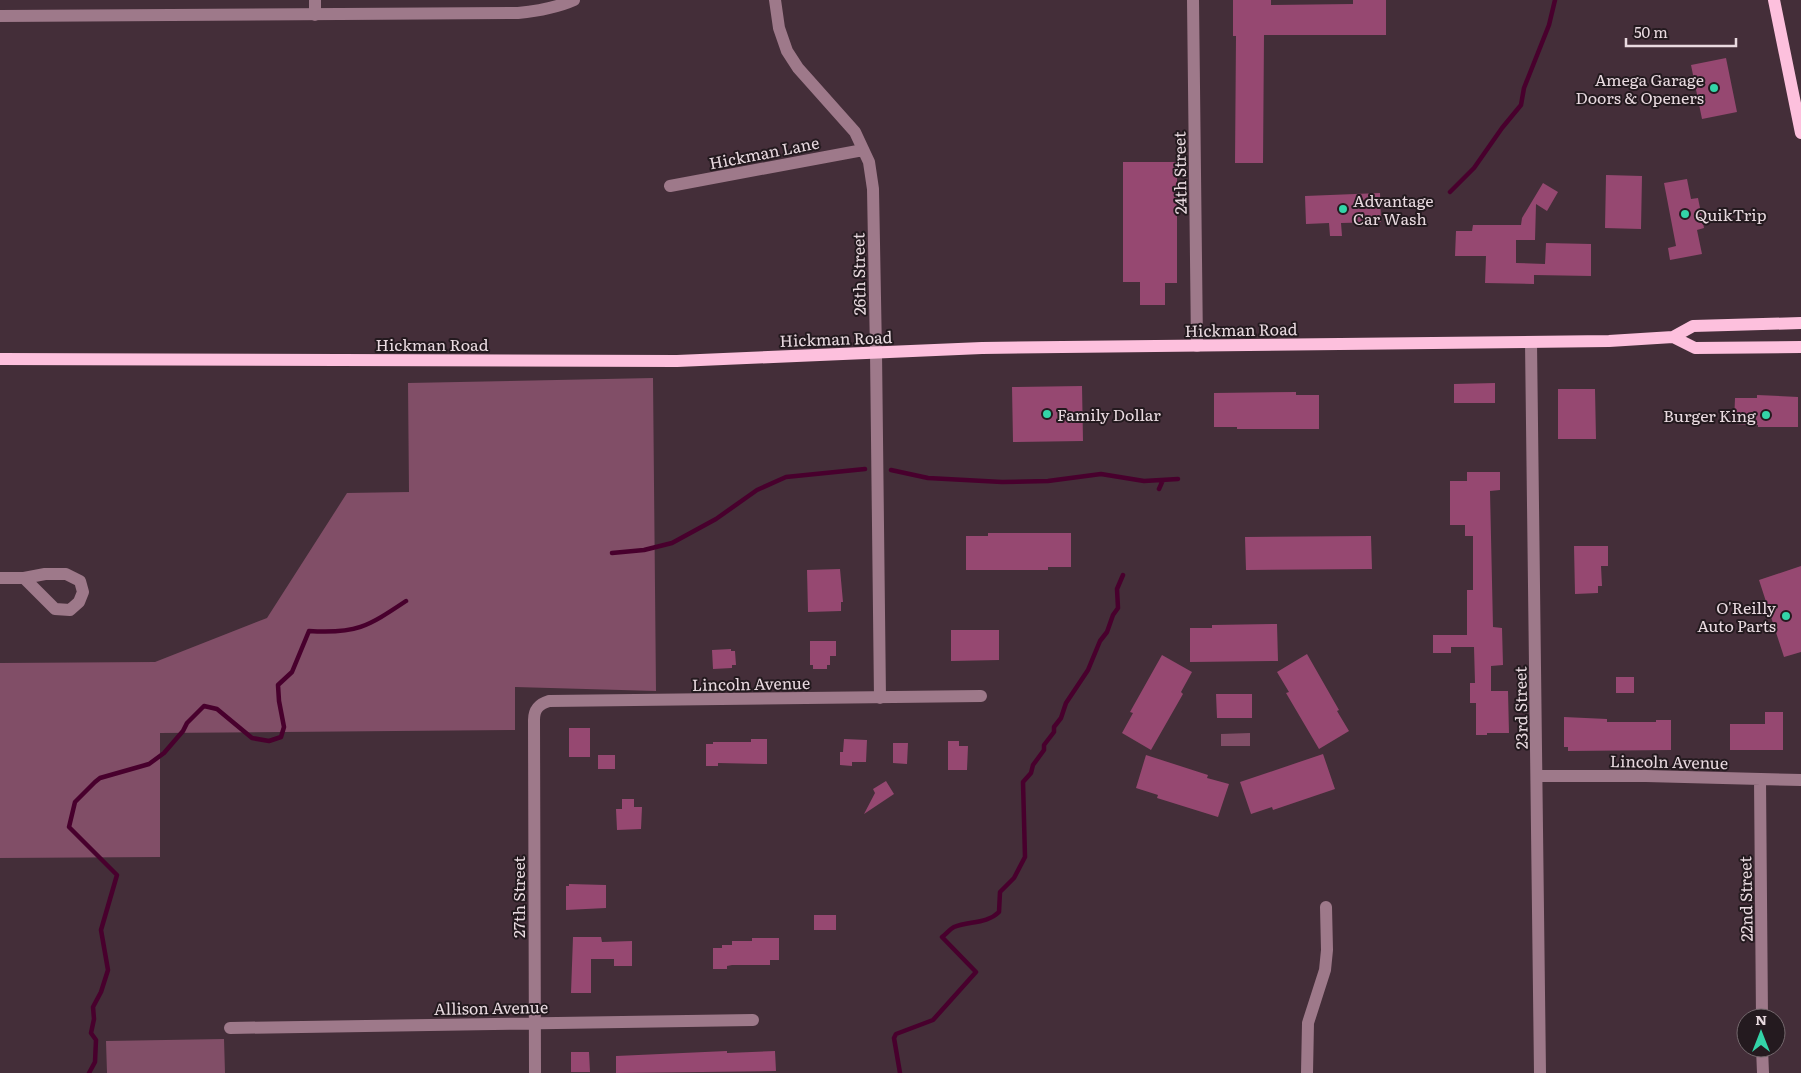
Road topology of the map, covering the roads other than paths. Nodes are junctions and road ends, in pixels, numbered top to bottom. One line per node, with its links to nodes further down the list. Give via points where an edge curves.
1 (315, 0): 7 (street)
2 (574, 0): 6 (street, via 562,5)
3 (776, 0): 10 (street, 26th Street, via 779,28 787,51 798,68 855,132)
4 (1193, 0): 15 (street, 24th Street)
5 (1774, 0): 9 (main road)
6 (540, 5): 7 (street, via 465,14)
7 (315, 15): 8 (street)
8 (0, 16)
9 (1801, 133)
10 (863, 150): 11 (street, Hickman Lane); 17 (street, 26th Street, via 869,162 873,189)
11 (670, 186)
12 (1801, 323): 13 (main road, Hickman Road, via 1693,326)
13 (1673, 337): 14 (main road, Hickman Road); 16 (main road, Hickman Road, via 1695,348)
14 (1531, 342): 15 (main road, Hickman Road); 24 (street, 23rd Street)
15 (1197, 346): 17 (main road, Hickman Road)
16 (1801, 347)
17 (876, 352): 18 (main road, Hickman Road, via 676,361); 22 (street, 26th Street)
18 (0, 359)
19 (0, 578): 20 (street)
20 (24, 578)
21 (981, 696): 22 (street, Lincoln Avenue)
22 (880, 698): 23 (street, Lincoln Avenue, via 549,701 537,707)
23 (534, 720): 30 (street, 27th Street)
24 (1537, 776): 25 (street, Lincoln Avenue); 35 (street, 23rd Street)
25 (1760, 780): 26 (street, Lincoln Avenue); 28 (street, 22nd Street)
26 (1801, 780)
27 (1326, 907): 34 (street, via 1325,970 1308,1023)
28 (1762, 1008)
29 (753, 1020): 30 (street, Allison Avenue)
30 (535, 1023): 31 (street, Allison Avenue); 33 (street, 27th Street)
31 (230, 1028)
32 (1762, 1058): 36 (street)
33 (536, 1073)
34 (1307, 1073)
35 (1540, 1073)
36 (1763, 1073)

